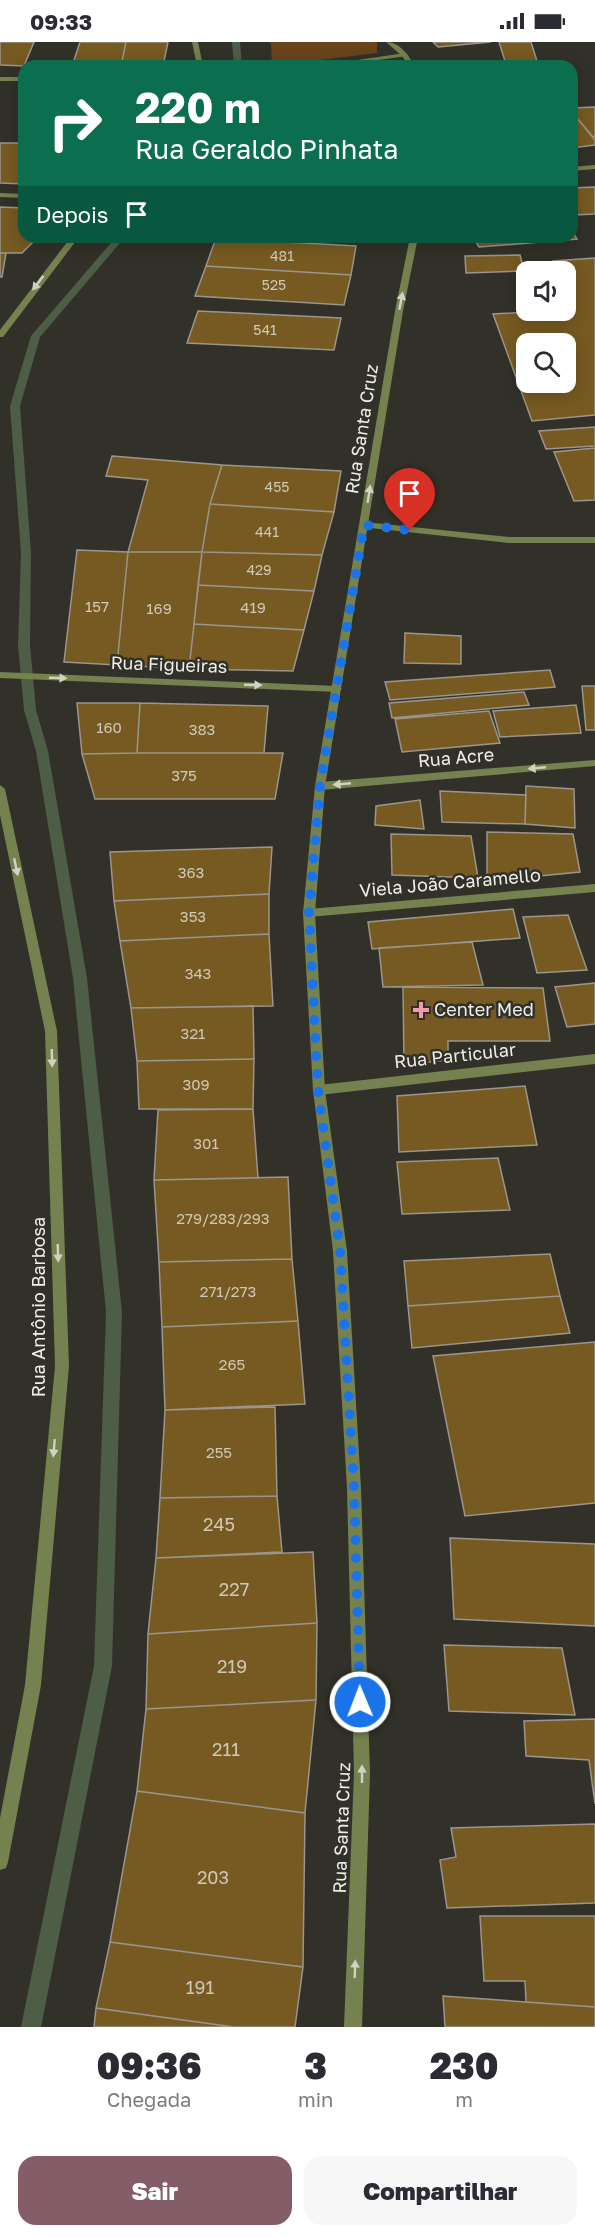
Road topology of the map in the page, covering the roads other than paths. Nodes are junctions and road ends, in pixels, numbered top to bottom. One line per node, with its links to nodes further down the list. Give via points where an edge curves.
1 (195, 42): 4 (street)
2 (388, 42): 3 (street)
3 (405, 55): 5 (street); 6 (street)
4 (199, 60)
5 (366, 60)
6 (408, 60)
7 (0, 79): 8 (street)
8 (18, 79)
9 (595, 168): 10 (street)
10 (578, 169)
11 (0, 195): 12 (street)
12 (18, 196)
13 (70, 243): 15 (street, one-way to 15)
14 (413, 243): 16 (street, Rua Santa Cruz, one-way to 14)
15 (0, 335)
16 (364, 525): 17 (street, via 522,539); 19 (street, Rua Santa Cruz)
17 (595, 540)
18 (0, 675): 19 (street, Rua Figueiras, one-way to 19)
19 (337, 689): 21 (street, Rua Santa Cruz)
20 (595, 763): 21 (street, Rua Acre, one-way to 21)
21 (320, 786): 24 (street, Rua Santa Cruz)
22 (0, 789): 27 (street, Rua Antônio Barbosa, one-way to 27, via 51,1031 62,1366 33,1685)
23 (595, 888): 24 (street, Viela João Caramello)
24 (309, 913): 26 (street, Rua Santa Cruz)
25 (595, 1059): 26 (street, Rua Particular)
26 (318, 1090): 28 (street, Rua Santa Cruz, one-way to 26, via 362,1773 354,1488 340,1251)
27 (0, 1862)
28 (353, 2027)

